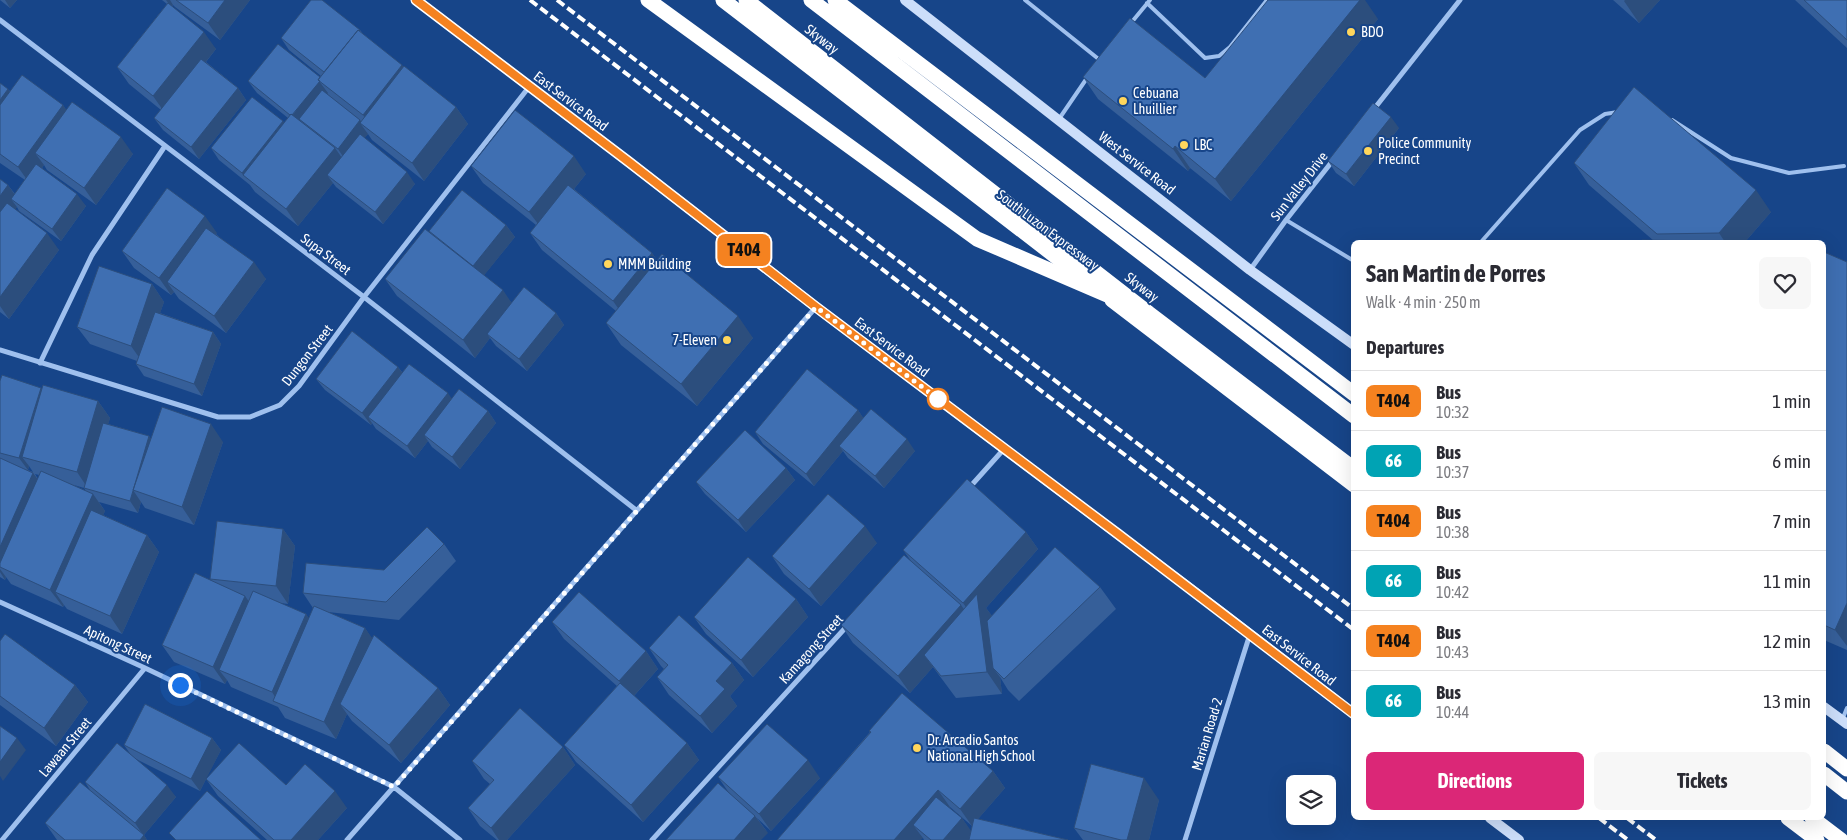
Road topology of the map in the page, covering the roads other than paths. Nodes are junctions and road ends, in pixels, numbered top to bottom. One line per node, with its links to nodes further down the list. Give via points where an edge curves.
1 (416, 0): 18 (main road, East Service Road)
2 (648, 0): 32 (highway, bridge, via 977,240)
3 (723, 0): 40 (highway, South Luzon Expressway)
4 (746, 0): 32 (highway, Skyway, bridge)
5 (811, 0): 37 (highway, Skyway)
6 (836, 0): 36 (highway)
7 (904, 0): 22 (main road, West Service Road)
8 (1026, 0): 15 (lane)
9 (1267, 0): 11 (lane, via 1230,47 1219,56 1205,58)
10 (1460, 0): 20 (street)
11 (1148, 2): 13 (lane)
12 (0, 20): 23 (street, Supa Street)
13 (1130, 25)
14 (1106, 54): 15 (lane)
15 (1100, 61): 16 (lane)
16 (1096, 66)
17 (1092, 72): 22 (lane)
18 (530, 86): 30 (street, Dungon Street); 31 (main road, East Service Road)
19 (1623, 111): 27 (lane, via 1606,114 1580,130)
20 (1370, 114)
21 (1664, 115): 25 (lane, via 1731,158 1789,173)
22 (1059, 119): 29 (main road, West Service Road)
23 (165, 146): 30 (street, Supa Street); 35 (street, via 92,255)
24 (1340, 152): 26 (street, Sun Valley Drive)
25 (1844, 166)
26 (1286, 220): 28 (lane); 29 (street, Sun Valley Drive)
27 (1483, 240)
28 (1351, 259)
29 (1250, 270): 33 (main road, West Service Road)
30 (364, 298): 35 (street, Dungon Street, via 299,386 280,405 250,417 218,417); 42 (street, Supa Street)
31 (816, 307): 38 (main road, East Service Road); 42 (street)
32 (1147, 312): 39 (highway, Skyway)
33 (1351, 343)
34 (0, 350): 35 (street, Dungon Street)
35 (40, 363)
36 (1351, 392)
37 (1351, 414)
38 (1004, 449): 41 (street); 45 (main road, East Service Road)
39 (1351, 467)
40 (1351, 483)
41 (967, 490)
42 (636, 510): 54 (street)
43 (0, 602): 46 (street, Apitong Street)
44 (851, 622): 62 (street, Kamagong Street)
45 (1250, 634): 49 (main road, East Service Road); 63 (street, Marian Road-2)
46 (145, 668): 54 (street, Apitong Street); 59 (street, Lawaan Street)
47 (1826, 708): 50 (main road)
48 (1847, 708): 50 (lane)
49 (1351, 712)
50 (1844, 722)
51 (1826, 753): 52 (highway)
52 (1847, 769)
53 (1826, 776): 55 (highway)
54 (394, 787): 60 (street); 61 (street, Apitong Street)
55 (1847, 792)
56 (1493, 820): 64 (main road)
57 (1791, 820): 65 (highway)
58 (1815, 820): 66 (highway)
59 (2, 840)
60 (347, 840)
61 (460, 840)
62 (652, 840)
63 (1185, 840)
64 (1520, 840)
65 (1817, 840)
66 (1841, 840)

